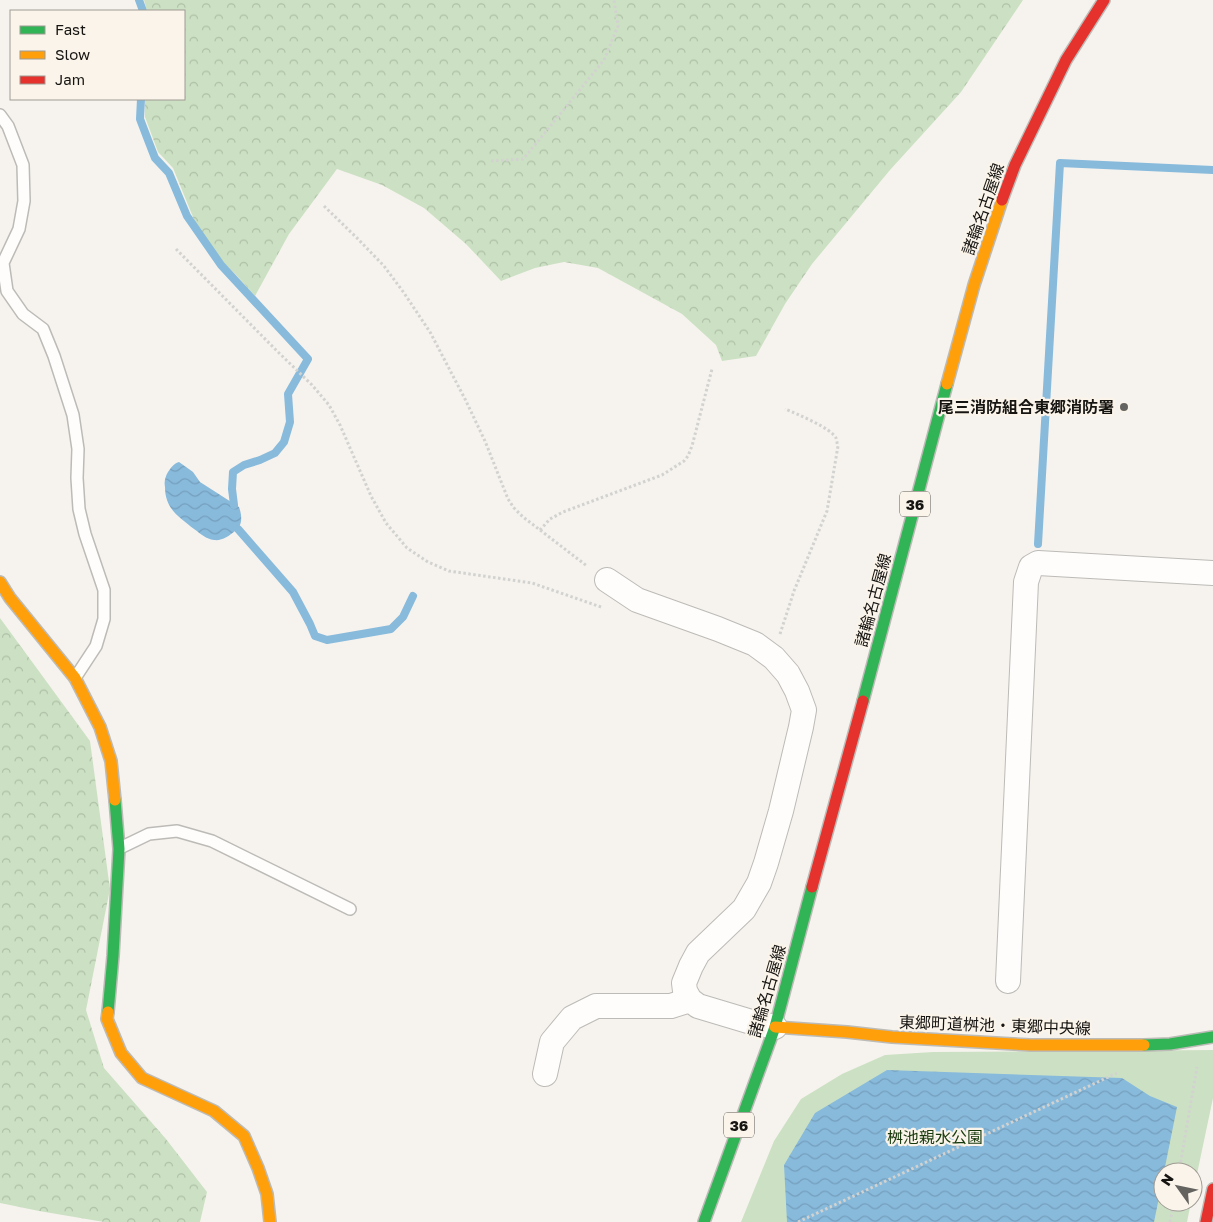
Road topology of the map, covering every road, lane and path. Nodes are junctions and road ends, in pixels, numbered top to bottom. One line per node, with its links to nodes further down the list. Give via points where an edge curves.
1 (614, 0): 4 (path, via 618,26 604,60 523,159)
2 (1104, 0): 20 (main road, 諸輪名古屋線 / 36, via 1066,60 1016,165 995,219 971,294)
3 (0, 115): 15 (lane, via 8,126 23,165 24,201 20,229 3,263 7,290 23,314 43,329 65,390 78,449 79,509 104,590 104,619 96,646)
4 (491, 161)
5 (324, 206): 9 (path, via 384,266 404,293 430,332 465,399 486,441 508,499)
6 (176, 249): 13 (path, via 329,405 371,496 386,523 407,548 428,562 449,570 532,583 606,609 620,608)
7 (712, 369): 9 (path, via 692,446 684,461 662,475 563,512)
8 (786, 409): 14 (path, via 830,432 836,437 838,446 827,511)
9 (540, 530): 11 (path)
10 (1213, 573): 18 (street, via 1038,562 1030,567 1026,582)
11 (607, 580): 13 (street)
12 (0, 582): 15 (main road)
13 (637, 600): 14 (street, via 737,636)
14 (771, 656): 19 (street, via 788,674 797,691 804,710 801,727 781,811 759,883 744,909 698,953 684,983)
15 (75, 678): 16 (main road, via 100,727 111,761)
16 (119, 849): 17 (lane, via 149,834 177,830 212,841); 27 (main road, via 107,1019 121,1052 142,1078 214,1111 244,1136 267,1194)
17 (350, 909)
18 (1008, 981)
19 (690, 1000): 20 (street, via 708,1010); 24 (street, via 671,1006 596,1006 572,1018 552,1042)
20 (775, 1027): 21 (main road, 東郷町道桝池・東郷中央線, via 1031,1045 1134,1046); 28 (main road, 諸輪名古屋線 / 36)
21 (1213, 1037)
22 (1198, 1062): 25 (path)
23 (1122, 1070): 29 (path)
24 (545, 1074)
25 (1181, 1162)
26 (1213, 1192): 30 (main road)
27 (270, 1222)
28 (704, 1222)
29 (798, 1222)
30 (1206, 1222)

